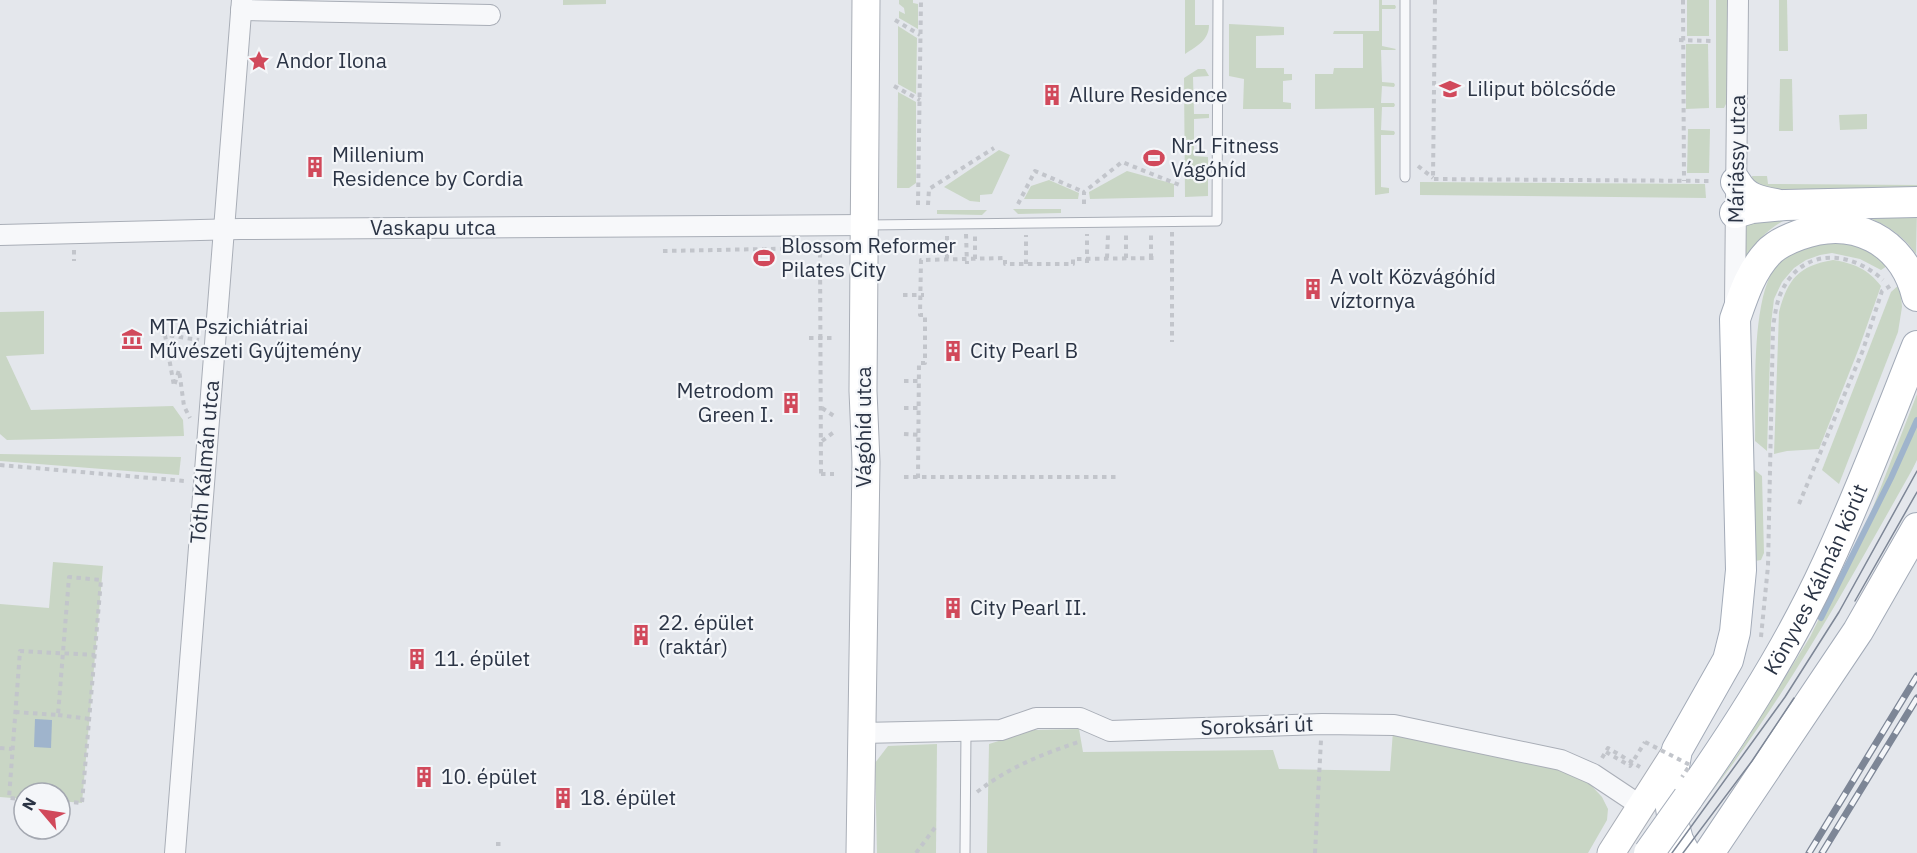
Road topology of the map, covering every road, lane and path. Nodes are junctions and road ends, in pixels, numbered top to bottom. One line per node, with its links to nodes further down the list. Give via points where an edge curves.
1 (866, 0): 37 (street, Vágóhíd utca)
2 (921, 0): 11 (path)
3 (1218, 0): 31 (lane, via 1216,221)
4 (1406, 0): 17 (lane)
5 (1435, 0): 18 (path, via 1434,178)
6 (1683, 0): 18 (path)
7 (1738, 0): 19 (street, Máriássy utca)
8 (241, 5): 9 (street); 38 (street, Tóth Kálmán utca)
9 (490, 15)
10 (895, 20): 11 (path)
11 (920, 35): 15 (path)
12 (1679, 40): 13 (path)
13 (1713, 41)
14 (894, 86): 15 (path)
15 (920, 100): 25 (path)
16 (994, 148): 26 (path, via 929,189)
17 (1405, 177)
18 (1684, 181): 19 (path)
19 (1725, 181): 27 (main road, via 1753,199); 28 (street, Máriássy utca)
20 (1182, 186): 21 (path, via 1122,162)
21 (1084, 192): 23 (path, via 1036,169); 24 (path)
22 (1917, 202): 27 (main road)
23 (1018, 204)
24 (1084, 204)
25 (918, 205)
26 (928, 205)
27 (1785, 205): 28 (main road)
28 (1736, 213): 61 (street, Máriássy utca)
29 (1127, 221): 30 (lane); 34 (lane); 46 (path)
30 (1151, 221): 31 (lane); 47 (path)
31 (1172, 221): 66 (path)
32 (1026, 222): 33 (lane); 35 (lane); 55 (path)
33 (1088, 222): 34 (lane); 53 (path)
34 (1108, 222): 45 (path)
35 (970, 223): 36 (lane); 49 (path); 52 (path)
36 (946, 224): 37 (lane); 50 (path)
37 (865, 225): 38 (street, Vaskapu utca); 95 (street, Vágóhíd utca)
38 (224, 229): 39 (street, Vaskapu utca); 112 (street, Tóth Kálmán utca)
39 (0, 235)
40 (820, 242): 41 (path)
41 (820, 248): 42 (path); 44 (path); 56 (path)
42 (833, 248)
43 (74, 250): 51 (path)
44 (663, 250)
45 (1107, 258): 46 (path); 53 (path)
46 (1126, 258): 47 (path)
47 (1151, 258): 48 (path)
48 (1157, 258)
49 (975, 259): 52 (path); 55 (path, via 1005,258 1005,264)
50 (947, 260): 52 (path); 59 (path, via 921,260)
51 (74, 261)
52 (967, 261)
53 (1087, 261): 55 (path)
54 (833, 264): 56 (path)
55 (1026, 264)
56 (820, 273): 63 (path)
57 (1905, 290): 61 (main road, via 1913,280 1904,263 1884,243 1853,230 1817,229 1783,241 1769,252 1757,267); 85 (path, via 1882,291 1863,350); 87 (path, via 1853,260 1826,257 1802,267 1780,295 1773,326 1768,566)
58 (903, 295): 59 (path)
59 (922, 295): 69 (path, via 925,363 919,363)
60 (1917, 308): 67 (main road, Könyves Kálmán körút)
61 (1735, 319): 101 (main road, via 1741,570 1735,632 1728,660)
62 (809, 338): 63 (path)
63 (820, 338): 64 (path); 70 (path)
64 (833, 338)
65 (199, 340): 74 (path, via 163,335 174,387 179,370 184,406)
66 (1172, 342)
67 (1913, 356): 104 (main road, Könyves Kálmán körút, via 1854,503 1798,622 1727,742)
68 (904, 381): 69 (path)
69 (920, 381): 72 (path)
70 (821, 408): 73 (path); 78 (path)
71 (904, 408): 72 (path)
72 (920, 408): 77 (path)
73 (834, 416)
74 (191, 419)
75 (834, 432): 78 (path)
76 (904, 434): 77 (path)
77 (919, 434): 83 (path)
78 (821, 442): 80 (path, via 821,474)
79 (0, 465): 84 (path)
80 (834, 474)
81 (904, 477): 83 (path)
82 (1119, 477): 83 (path)
83 (918, 478)
84 (185, 481)
85 (1799, 504)
86 (1917, 528): 120 (main road, via 1858,631)
87 (1761, 640)
88 (62, 654): 89 (path); 89 (path, via 69,577 101,580); 90 (path, via 20,651); 91 (path)
89 (95, 655): 92 (path)
90 (15, 712): 91 (path); 99 (path)
91 (58, 716): 92 (path)
92 (90, 719): 108 (path, via 82,803)
93 (1322, 724): 94 (street, Soroksári út, via 1110,731 1080,718 1036,718 1001,730); 103 (street, Soroksári út, via 1394,725 1560,760); 116 (path)
94 (966, 731): 95 (street, Soroksári út); 107 (lane)
95 (861, 733): 113 (street, Vágóhíd utca)
96 (1081, 741): 107 (path, via 1032,758)
97 (1645, 742): 100 (path, via 1630,766)
98 (0, 748): 99 (path)
99 (12, 749): 105 (path)
100 (1606, 752): 102 (path, via 1608,748); 103 (path)
101 (1687, 754): 104 (path); 106 (street); 119 (main road, via 1669,794 1673,822)
102 (1641, 767)
103 (1593, 774): 106 (street, Soroksári út)
104 (1688, 789): 118 (main road, Könyves Kálmán körút, bridge)
105 (12, 798)
106 (1633, 800): 117 (street)
107 (966, 801): 115 (lane)
108 (72, 802)
109 (937, 825): 114 (path)
110 (496, 844): 111 (path)
111 (504, 844)
112 (175, 853)
113 (860, 853)
114 (916, 853)
115 (965, 853)
116 (1315, 853)
117 (1611, 853)
118 (1649, 853)
119 (1685, 853)
120 (1709, 853)

